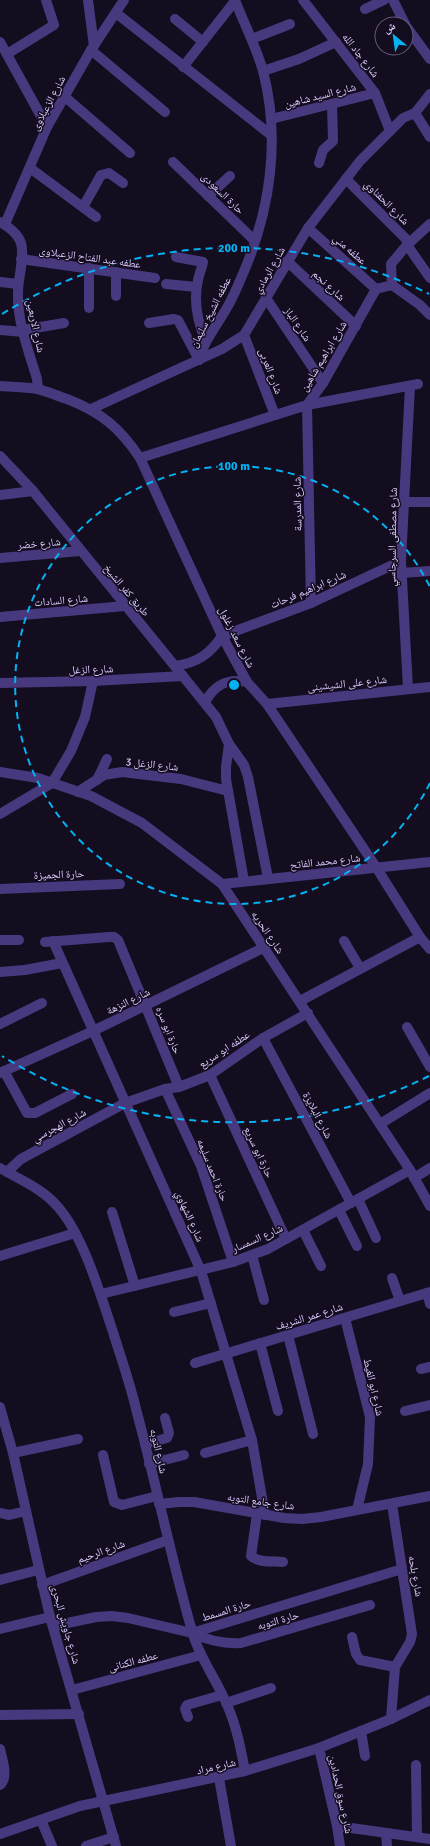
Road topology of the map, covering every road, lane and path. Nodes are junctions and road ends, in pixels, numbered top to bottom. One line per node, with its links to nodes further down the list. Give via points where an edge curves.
1 (46, 0): 19 (street, via 54,25)
2 (88, 0): 18 (street)
3 (124, 0): 9 (street, شارع الزعبلاوى)
4 (303, 0): 17 (street, شارع جاد الله)
5 (384, 0): 8 (street)
6 (393, 0): 10 (street)
7 (235, 1): 14 (street, عطفه الشيخ سليمان); 16 (street)
8 (365, 9)
9 (116, 13): 18 (street, شارع الزعبلاوى); 22 (street)
10 (401, 16)
11 (175, 19): 16 (street)
12 (290, 24): 14 (street)
13 (414, 37): 20 (street)
14 (252, 38): 21 (street, عطفه الشيخ سليمان)
15 (0, 42): 19 (street)
16 (203, 42): 22 (street)
17 (336, 42): 21 (street, via 299,59); 23 (street, شارع جاد الله)
18 (93, 48): 25 (street, شارع الزعبلاوى); 27 (street)
19 (7, 54): 30 (street)
20 (430, 59)
21 (263, 71): 29 (street, عطفه الشيخ سليمان)
22 (184, 72): 32 (street)
23 (375, 93): 26 (street, شارع السيد شاهين); 31 (street, شارع جاد الله)
24 (430, 94): 28 (street, شارع الرمادي)
25 (64, 96): 30 (street, شارع الزعبلاوى); 34 (street)
26 (332, 104): 29 (street, شارع السيد شاهين); 36 (street, via 333,141 323,150)
27 (165, 112)
28 (415, 113): 31 (street, شارع الرمادي, via 403,118); 33 (street)
29 (271, 119): 32 (street, عطفه الشيخ سليمان)
30 (47, 127): 37 (street, شارع الزعبلاوى)
31 (390, 131): 39 (street, شارع الرمادي)
32 (271, 136): 47 (street, عطفه الشيخ سليمان, via 270,184)
33 (430, 137)
34 (130, 153)
35 (174, 162): 41 (street, حارة السعودى)
36 (318, 162)
37 (30, 168): 42 (street); 44 (street, شارع الزعبلاوى)
38 (230, 176): 41 (street)
39 (346, 179): 46 (street, شارع الرمادي); 48 (street, شارع الحفناوي)
40 (123, 184): 42 (street, via 109,173 101,175)
41 (208, 196): 47 (street, حارة السعودى)
42 (83, 207): 43 (street)
43 (96, 217)
44 (2, 223): 50 (street, شارع الاربعين, via 21,242)
45 (430, 224): 48 (street)
46 (308, 228): 51 (street, شارع الرمادي); 62 (street, عطفه مني)
47 (255, 241): 73 (street, عطفه الشيخ سليمان, via 229,304)
48 (408, 244): 52 (street, شارع الحفناوي); 60 (street, via 391,264)
49 (176, 257): 61 (street, via 202,261)
50 (21, 259): 53 (street, عطفه عبد الفتاح الزعبلاوى); 58 (street, شارع الاربعين)
51 (287, 261): 64 (street, شارع الرمادي); 69 (street, شارع نجم)
52 (427, 267): 56 (street, شارع الحفناوي)
53 (89, 268): 54 (street, عطفه عبد الفتاح الزعبلاوى); 65 (street)
54 (116, 272): 55 (street, عطفه عبد الفتاح الزعبلاوى); 63 (street)
55 (155, 278)
56 (430, 278)
57 (0, 282): 58 (street)
58 (18, 284): 71 (street, شارع الاربعين)
59 (166, 284): 61 (street)
60 (392, 286): 62 (street); 66 (street)
61 (196, 287): 73 (street, via 197,316)
62 (376, 289): 69 (street, شارع ابراهيم شاهين)
63 (116, 296)
64 (266, 298): 72 (street, شارع الرمادي); 75 (street, شارع الباز)
65 (89, 308)
66 (430, 315)
67 (64, 323): 71 (street)
68 (149, 323): 74 (street, via 178,320)
69 (356, 326): 75 (street, شارع ابراهيم شاهين)
70 (0, 330): 71 (street)
71 (23, 331): 77 (street, شارع الاربعين)
72 (244, 335): 74 (street, شارع الرمادي); 80 (street, شارع العربى)
73 (206, 341): 74 (street, عطفه الشيخ سليمان)
74 (200, 360): 79 (street, شارع الرمادي)
75 (323, 383): 78 (street, شارع ابراهيم شاهين)
76 (0, 386): 77 (street, شارع سعد زغلول)
77 (38, 389): 79 (street, شارع سعد زغلول)
78 (307, 405): 80 (street, شارع ابراهيم شاهين); 85 (street, شارع مصطفى السرجاسي, via 414,385); 92 (street, شارع المدرسة)
79 (91, 409): 82 (street, شارع سعد زغلول, via 122,433)
80 (275, 415): 82 (street, شارع ابراهيم شاهين)
81 (0, 456): 83 (street, طريق كفر الشيخ)
82 (140, 458): 95 (street, شارع سعد زغلول)
83 (33, 491): 84 (street); 87 (street, طريق كفر الشيخ)
84 (0, 495)
85 (404, 502): 86 (street); 89 (street, شارع مصطفى السرجاسي)
86 (430, 502)
87 (80, 551): 88 (street, شارع خضر); 93 (street, طريق كفر الشيخ)
88 (0, 558)
89 (401, 560): 91 (street, شارع مصطفى السرجاسي); 92 (street, شارع ابراهيم فرحات)
90 (430, 571): 91 (street)
91 (402, 573): 102 (street, شارع مصطفى السرجاسي)
92 (311, 603): 95 (street, شارع ابراهيم فرحات)
93 (125, 606): 94 (street, شارع السادات); 96 (street, طريق كفر الشيخ)
94 (0, 618)
95 (222, 636): 96 (street, via 216,646 198,660); 99 (street, شارع سعد زغلول)
96 (175, 666): 97 (street, طريق كفر الشيخ)
97 (183, 676): 98 (street, شارع الزغل); 103 (street, طريق كفر الشيخ)
98 (93, 681): 100 (street, شارع الزغل); 109 (street, via 85,717 71,752)
99 (247, 682): 103 (street, via 227,681 218,685 210,692); 104 (street, شارع سعد زغلول)
100 (0, 683)
101 (430, 687): 102 (street, شارع على الشيشينى)
102 (408, 689): 104 (street, شارع على الشيشينى)
103 (205, 702): 105 (street, طريق كفر الشيخ, via 216,717)
104 (267, 704): 114 (street, شارع سعد زغلول)
105 (229, 744): 110 (street, via 226,768); 115 (street, طريق كفر الشيخ, via 244,765 248,777)
106 (107, 759): 108 (street)
107 (0, 772): 109 (street, شارع الحريه)
108 (96, 780): 110 (street, شارع الزغل 3, via 122,772 181,779); 111 (street, شارع الزغل 3)
109 (52, 783): 111 (street, شارع الحريه); 112 (street)
110 (228, 791): 116 (street)
111 (78, 792): 118 (street, شارع الحريه, via 91,796 142,823)
112 (0, 814)
113 (430, 862): 114 (street, شارع محمد الفاتح)
114 (376, 867): 115 (street, شارع محمد الفاتح); 120 (street, شارع سعد زغلول)
115 (268, 878): 116 (street, شارع محمد الفاتح)
116 (244, 881): 118 (street, شارع محمد الفاتح)
117 (120, 884): 119 (street, حارة الجميزة)
118 (222, 884): 125 (street, شارع الحريه)
119 (0, 889)
120 (420, 936): 126 (street, شارع سعد زغلول); 128 (street)
121 (0, 940): 122 (street)
122 (19, 940)
123 (344, 941): 128 (street)
124 (49, 942): 127 (street, شارع الشهاوي); 132 (street, حارة ابو سره, via 114,937 118,940)
125 (265, 947): 130 (street, شارع الحريه); 132 (street, شارع النزهة)
126 (430, 949)
127 (62, 963): 129 (street); 136 (street, شارع الشهاوي)
128 (360, 968): 130 (street)
129 (0, 972)
130 (300, 1001): 133 (street, شارع الحريه)
131 (42, 1003): 134 (street)
132 (146, 1006): 136 (street, شارع النزهة); 141 (street, حارة ابو سره)
133 (308, 1013): 137 (street, عطفه ابو سريع); 146 (street, شارع الحريه)
134 (0, 1024)
135 (407, 1027): 138 (street)
136 (93, 1031): 139 (street, شارع النزهة); 145 (street, شارع الشهاوي)
137 (263, 1038): 140 (street, عطفه ابو سريع); 150 (street, شارع البلايزة)
138 (430, 1067)
139 (2, 1072): 144 (street, via 27,1113 35,1112)
140 (210, 1075): 141 (street, عطفه ابو سريع); 157 (street, حارة ابو سريع)
141 (179, 1087): 142 (street, عطفه ابو سريع)
142 (165, 1089): 145 (street, عطفه ابو سريع); 161 (street, حارة احمد سليمه, via 201,1166)
143 (430, 1093): 146 (street)
144 (72, 1094)
145 (125, 1103): 148 (street, شارع الهجرسي); 163 (street, شارع الشهاوي)
146 (380, 1124): 149 (street, شارع الحريه)
147 (430, 1168): 149 (street, شارع السمسار)
148 (4, 1170): 155 (street, شارع التوبه, via 41,1191 58,1207)
149 (412, 1174): 150 (street, شارع السمسار); 151 (street, شارع الحريه)
150 (354, 1201): 152 (street, شارع السمسار); 156 (street, شارع البلايزة)
151 (430, 1206)
152 (339, 1210): 154 (street, شارع السمسار); 158 (street)
153 (112, 1212): 165 (street)
154 (303, 1230): 157 (street, شارع السمسار); 162 (street)
155 (75, 1233): 160 (street); 167 (street, شارع التوبه)
156 (376, 1238)
157 (286, 1239): 159 (street, شارع السمسار)
158 (357, 1246)
159 (252, 1255): 161 (street, شارع السمسار); 168 (street)
160 (0, 1256)
161 (233, 1262): 163 (street, شارع السمسار)
162 (321, 1266)
163 (201, 1270): 165 (street, شارع السمسار); 170 (street, شارع الشهاوي)
164 (392, 1278): 169 (street)
165 (135, 1286): 167 (street, شارع السمسار)
166 (429, 1292): 169 (street, شارع عمر الشريف); 171 (street)
167 (101, 1294): 187 (street, شارع التوبه)
168 (264, 1300)
169 (400, 1301): 173 (street, شارع عمر الشريف)
170 (211, 1303): 172 (street); 176 (street, شارع الشهاوي)
171 (430, 1304)
172 (174, 1312)
173 (345, 1318): 174 (street, شارع عمر الشريف); 196 (street, شارع ابو الغيط, via 370,1417 368,1464)
174 (288, 1335): 175 (street, شارع عمر الشريف); 184 (street)
175 (260, 1343): 176 (street, شارع عمر الشريف); 180 (street)
176 (226, 1353): 177 (street, شارع عمر الشريف); 186 (street, شارع الشهاوي)
177 (195, 1363)
178 (430, 1405): 181 (street)
179 (0, 1407): 183 (street, شارع جاويش البحرى)
180 (278, 1411)
181 (405, 1411)
182 (165, 1418): 187 (street, via 168,1436)
183 (2, 1423): 188 (street, شارع جاويش البحرى)
184 (313, 1434)
185 (78, 1439): 188 (street)
186 (252, 1440): 189 (street); 199 (street, شارع الشهاوي)
187 (145, 1444): 192 (street, شارع التوبه)
188 (13, 1453): 197 (street, شارع جاويش البحرى)
189 (205, 1453)
190 (103, 1455): 194 (street, شارع جامع التوبه, via 114,1502 122,1505)
191 (184, 1455): 192 (street)
192 (149, 1464): 194 (street, شارع التوبه)
193 (430, 1496): 195 (street, شارع جامع التوبه)
194 (158, 1500): 199 (street, شارع جامع التوبه, via 194,1502); 200 (street, شارع التوبه)
195 (392, 1504): 196 (street, شارع جامع التوبه); 202 (street, شارع بلحه)
196 (357, 1510): 199 (street, شارع جامع التوبه, via 302,1519)
197 (26, 1511): 198 (street, via 9,1515); 203 (street, شارع جاويش البحرى)
198 (0, 1513)
199 (261, 1514): 201 (street, شارع الشهاوي, via 251,1556 259,1560)
200 (168, 1540): 205 (street, شارع الرحيم); 209 (street, شارع التوبه)
201 (283, 1562)
202 (402, 1569): 209 (street, حارة المسمط); 212 (street, شارع بلحه, via 412,1634)
203 (38, 1570): 204 (street); 205 (street, شارع جاويش البحرى)
204 (0, 1580)
205 (42, 1585): 207 (street, شارع جاويش البحرى)
206 (370, 1605): 209 (street, حارة التوبه, via 241,1643 219,1643)
207 (51, 1621): 208 (street, حارة المسمط); 209 (street, حارة المسمط, via 112,1616); 214 (street, شارع جاويش البحرى)
208 (0, 1629)
209 (192, 1633): 211 (street, شارع التوبه)
210 (352, 1637): 212 (street, via 360,1660)
211 (201, 1655): 214 (street, عطفه الكنانى); 215 (street, شارع التوبه)
212 (395, 1667): 220 (street, شارع بلحه)
213 (271, 1688): 215 (street)
214 (72, 1690): 217 (street, شارع جاويش البحرى)
215 (224, 1699): 219 (street, via 187,1705 185,1709); 226 (street, شارع التوبه, via 241,1745)
216 (430, 1700): 220 (street, شارع مراد)
217 (79, 1714): 218 (street); 229 (street, شارع جاويش البحرى)
218 (0, 1715)
219 (188, 1717)
220 (391, 1719): 221 (street, شارع مراد)
221 (361, 1731): 223 (street, شارع مراد); 224 (street)
222 (0, 1748): 228 (street, via 5,1775 5,1780)
223 (319, 1748): 226 (street, شارع مراد); 231 (street, شارع سوق الحدادين)
224 (365, 1756)
225 (416, 1765): 234 (street)
226 (245, 1772): 227 (street, شارع مراد)
227 (219, 1778): 229 (street, شارع مراد); 239 (street)
228 (0, 1785)
229 (104, 1802): 230 (street, شارع مراد, via 80,1806); 236 (street, شارع جاويش البحرى)
230 (41, 1820): 233 (street, شارع مراد); 237 (street)
231 (337, 1826): 232 (street); 240 (street, شارع سوق الحدادين)
232 (386, 1833): 234 (street); 241 (street)
233 (0, 1834)
234 (417, 1838): 235 (street)
235 (430, 1839)
236 (115, 1842): 238 (street)
237 (52, 1846)
238 (86, 1846)
239 (231, 1846)
240 (340, 1846)
241 (387, 1846)

